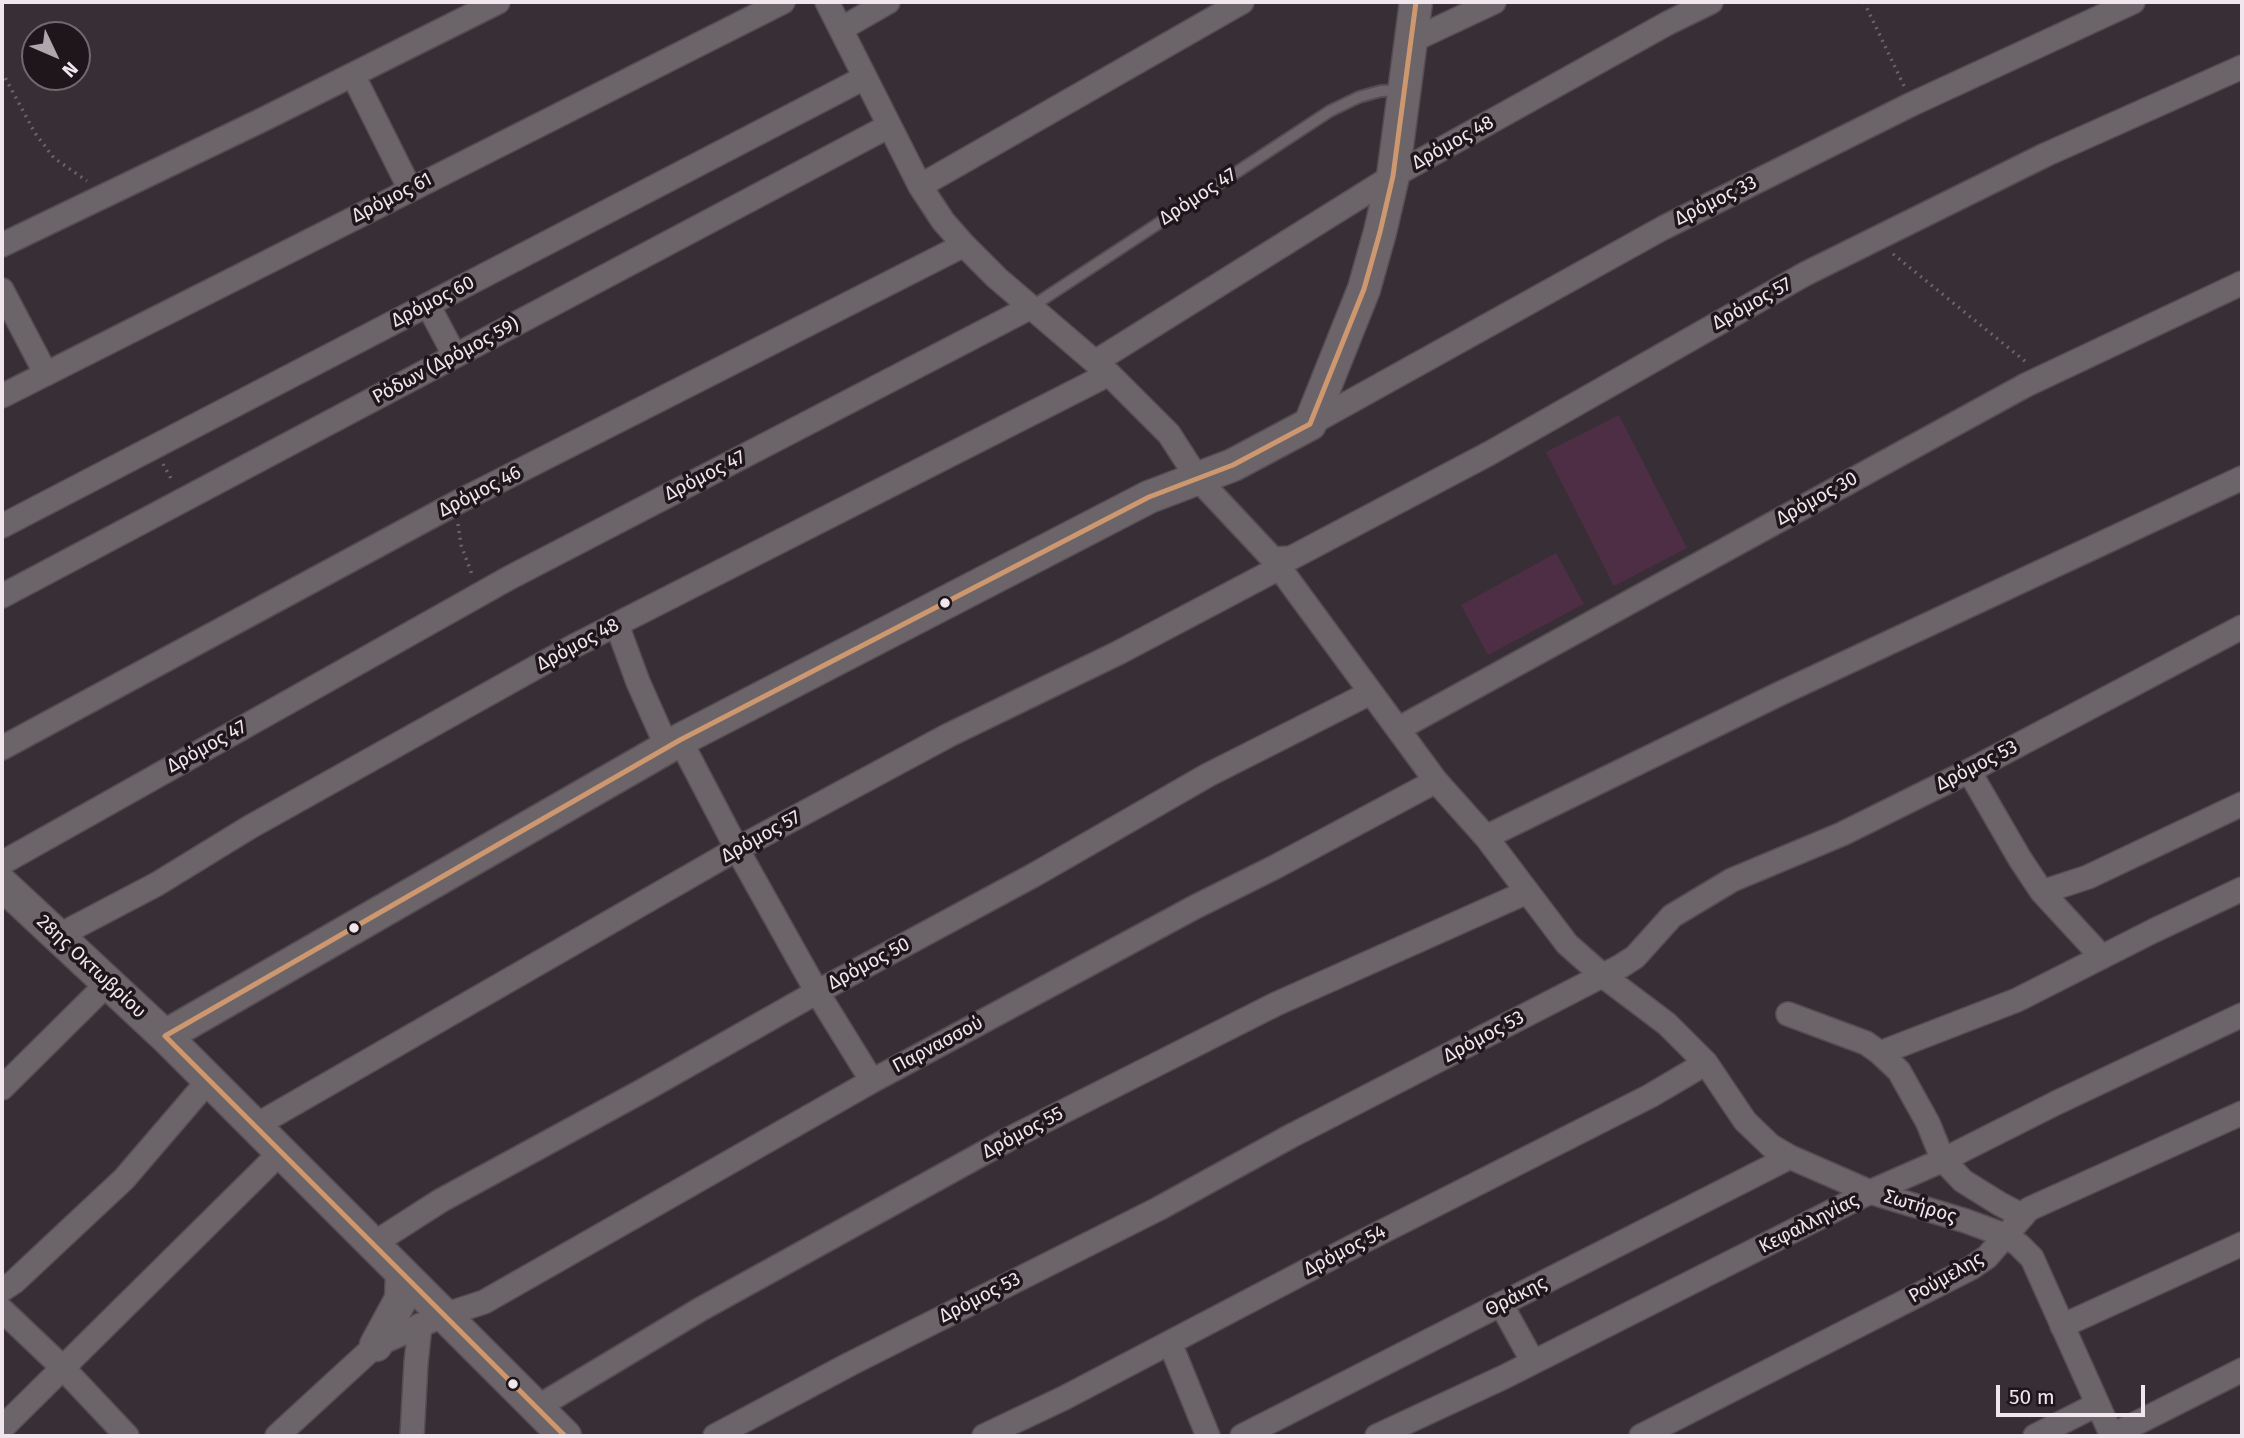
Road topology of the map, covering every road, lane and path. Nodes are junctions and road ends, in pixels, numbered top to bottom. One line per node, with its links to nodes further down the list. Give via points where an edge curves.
1 (498, 2): 15 (street)
2 (783, 2): 22 (street, Δρόμος 61)
3 (827, 2): 11 (street)
4 (888, 2): 11 (street)
5 (1242, 2): 21 (street)
6 (1416, 2): 12 (street)
7 (1494, 2): 12 (street)
8 (1711, 2): 20 (street, Δρόμος 48)
9 (1864, 2): 18 (path)
10 (2133, 2): 18 (street, Δρόμος 33)
11 (841, 29): 16 (street)
12 (1410, 41): 17 (street)
13 (2242, 67): 24 (street, Δρόμος 57, via 2045,155)
14 (2, 72): 23 (path, via 54,158 83,180)
15 (353, 75): 22 (street); 23 (street)
16 (864, 78): 19 (street); 29 (street, Δρόμος 60)
17 (1404, 90): 20 (street); 30 (lane, Δρόμος 47, via 1381,91 1330,110)
18 (1912, 104): 36 (street, Δρόμος 33, via 1663,228)
19 (889, 126): 21 (street); 31 (street, Ρόδων (Δρόμος 59))
20 (1393, 176): 32 (street, Δρόμος 48); 36 (street, via 1364,289)
21 (920, 186): 26 (street)
22 (410, 189): 33 (street, Δρόμος 61)
23 (114, 192): 25 (street)
24 (1875, 240): 34 (path); 43 (street, Δρόμος 57, via 1805,274 1490,453)
25 (2, 245)
26 (964, 246): 30 (street); 41 (street, Δρόμος 46)
27 (2242, 283): 34 (street, Δρόμος 30)
28 (2, 290): 33 (street)
29 (428, 305): 31 (street); 37 (street, Δρόμος 60)
30 (1031, 307): 32 (street); 44 (street, Δρόμος 47)
31 (455, 356): 40 (street, Ρόδων (Δρόμος 59))
32 (1102, 368): 39 (street, via 1169,434); 46 (street, Δρόμος 48)
33 (46, 374): 35 (street, Δρόμος 61)
34 (2045, 377): 49 (street, Δρόμος 30)
35 (2, 396)
36 (1310, 424): 39 (street)
37 (152, 448): 40 (path); 42 (street, Δρόμος 60)
38 (2242, 478): 55 (street)
39 (1198, 479): 43 (street, Σωτήρος); 50 (street, via 1149,497)
40 (188, 498): 45 (street, Ρόδων (Δρόμος 59))
41 (454, 505): 44 (path, via 461,545); 51 (street, Δρόμος 46)
42 (2, 526)
43 (1276, 564): 48 (street, Σωτήρος); 56 (street, Δρόμος 57, via 1118,653 949,736)
44 (479, 595): 57 (street, Δρόμος 47)
45 (2, 596)
46 (617, 625): 50 (street, via 638,682); 62 (street, Δρόμος 48)
47 (2242, 627): 52 (street, Δρόμος 53)
48 (1370, 693): 49 (street, Σωτήρος); 66 (street, Δρόμος 50, via 1208,775)
49 (1398, 729): 53 (street, Σωτήρος)
50 (674, 743): 56 (street); 69 (street)
51 (2, 748)
52 (1969, 771): 61 (street); 64 (street, Δρόμος 53, via 1842,835 1732,880 1672,916 1635,957)
53 (1436, 781): 55 (street, Σωτήρος); 73 (street, Παρνασσού)
54 (2242, 804): 61 (street, via 2088,877)
55 (1486, 837): 60 (street, Σωτήρος)
56 (737, 849): 66 (street); 76 (street, Δρόμος 57)
57 (2, 863)
58 (2, 884): 62 (street, 28ης Οκτωβρίου)
59 (2242, 889): 63 (street)
60 (1527, 892): 64 (street, Σωτήρος, via 1567,944); 97 (street, Δρόμος 55, via 1276,1004 1009,1139 701,1309)
61 (2042, 892): 63 (street)
62 (58, 936): 65 (street, 28ης Οκτωβρίου)
63 (2102, 957): 70 (street, via 2017,1000)
64 (1602, 975): 71 (street, Σωτήρος, via 1667,1024); 103 (street, Δρόμος 53)
65 (108, 983): 69 (street, 28ης Οκτωβρίου); 74 (street)
66 (817, 992): 73 (street); 83 (street, Δρόμος 50, via 440,1201)
67 (1788, 1014): 70 (street, via 1866,1043)
68 (2242, 1015): 79 (street, Κεφαλληνίας)
69 (165, 1036): 72 (street, 28ης Οκτωβρίου)
70 (1880, 1053): 79 (street, via 1899,1071)
71 (1706, 1063): 78 (street, Σωτήρος, via 1757,1135); 91 (street, Δρόμος 54)
72 (209, 1080): 76 (street, 28ης Οκτωβρίου); 86 (street, via 124,1179)
73 (872, 1081): 89 (street, Παρνασσού, via 484,1302)
74 (2, 1088)
75 (2242, 1113): 81 (street, Ρούμελης, via 2029,1209)
76 (255, 1126): 77 (street, 28ης Οκτωβρίου)
77 (281, 1153): 83 (street, 28ης Οκτωβρίου); 94 (street)
78 (1790, 1157): 80 (street, Σωτήρος); 87 (street, Θράκης)
79 (1943, 1160): 80 (street, Κεφαλληνίας); 81 (street, via 1963,1181)
80 (1870, 1192): 82 (street, Σωτήρος); 93 (street, Κεφαλληνίας)
81 (2023, 1216): 82 (street, Ρούμελης)
82 (2004, 1235): 90 (street, Σωτήρος, via 2032,1258); 108 (street, Ρούμελης, via 1987,1257 1971,1268)
83 (373, 1244): 85 (street, 28ης Οκτωβρίου)
84 (2242, 1244): 90 (street)
85 (402, 1274): 89 (street, 28ης Οκτωβρίου); 92 (street, via 401,1299)
86 (2, 1290)
87 (1501, 1304): 93 (street); 106 (street, Θράκης)
88 (2, 1310): 94 (street)
89 (432, 1320): 92 (street, Παρνασσού); 97 (street, 28ης Οκτωβρίου); 101 (street, via 416,1363)
90 (2062, 1326): 96 (street, Σωτήρος)
91 (1170, 1343): 104 (street, Δρόμος 54); 105 (street)
92 (376, 1345): 100 (street, Παρνασσού)
93 (1533, 1362): 107 (street, Κεφαλληνίας)
94 (62, 1367): 98 (street); 99 (street)
95 (2242, 1370): 110 (street)
96 (2096, 1405): 109 (street); 110 (street, Σωτήρος)
97 (536, 1408): 102 (street, 28ης Οκτωβρίου)
98 (2, 1428)
99 (123, 1435)
100 (277, 1436)
101 (412, 1436)
102 (565, 1436)
103 (715, 1436)
104 (984, 1436)
105 (1208, 1436)
106 (1242, 1436)
107 (1377, 1436)
108 (1641, 1436)
109 (2035, 1436)
110 (2111, 1436)

